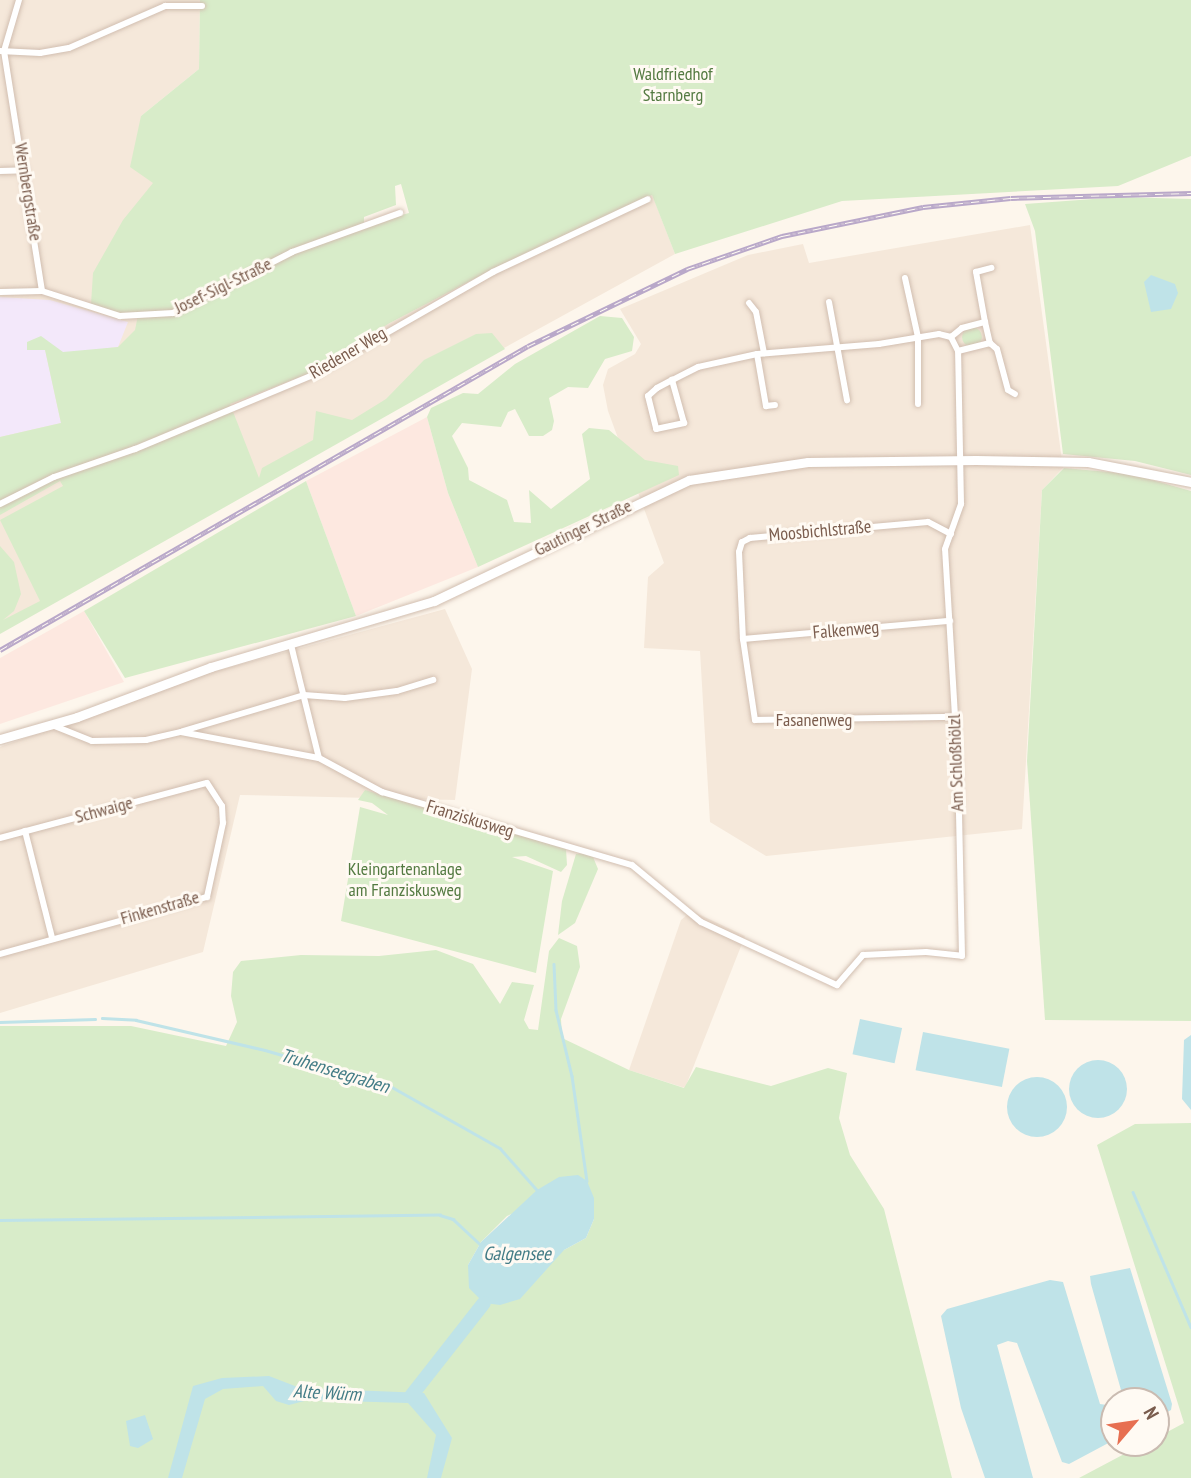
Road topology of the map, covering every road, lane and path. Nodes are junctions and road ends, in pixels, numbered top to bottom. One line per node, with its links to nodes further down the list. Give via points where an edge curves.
1 (19, 0): 3 (street)
2 (202, 6): 3 (street, via 165,6 69,48 40,53)
3 (2, 51): 4 (street, Wernbergstraße)
4 (25, 170): 5 (street); 10 (street, Wernbergstraße)
5 (0, 172)
6 (648, 200): 28 (street, Riedener Weg, via 493,272 315,374 135,449 54,477)
7 (400, 213): 10 (street, Josef-Sigl-Straße, via 292,252 173,313 120,316)
8 (991, 268): 14 (street, via 976,272)
9 (905, 278): 15 (street)
10 (41, 291): 11 (street, Josef-Sigl-Straße)
11 (0, 292)
12 (829, 302): 18 (street)
13 (749, 303): 20 (street, via 755,312)
14 (985, 322): 16 (street, via 962,328); 17 (street)
15 (918, 337): 16 (street); 18 (street); 24 (street)
16 (951, 337): 19 (street)
17 (990, 343): 19 (street); 22 (street, via 997,349 1007,390)
18 (839, 347): 20 (street); 23 (street)
19 (958, 351): 26 (street, Am Schloßhölzl)
20 (760, 354): 21 (street, via 711,363); 25 (street, via 766,406)
21 (671, 380): 21 (street, via 648,396 656,429 684,423)
22 (1015, 394)
23 (847, 400)
24 (918, 404)
25 (775, 405)
26 (958, 460): 27 (main road, Gautinger Straße, via 1088,462); 29 (street, Am Schloßhölzl, via 961,504); 32 (main road, Gautinger Straße, via 808,462 689,480 434,601)
27 (1191, 482)
28 (0, 504)
29 (951, 534): 30 (street, Am Schloßhölzl, via 945,549); 31 (street, Moosbichlstraße, via 928,522 742,542)
30 (950, 621): 31 (street, Falkenweg); 35 (street, Am Schloßhölzl)
31 (743, 639): 35 (street, Fasanenweg, via 755,720)
32 (291, 645): 34 (street); 36 (main road, Gautinger Straße, via 211,667)
33 (433, 680): 34 (street, via 397,691 345,698)
34 (304, 695): 37 (street); 39 (street)
35 (955, 717): 45 (street, Am Schloßhölzl, via 962,956 874,954 863,955)
36 (52, 725): 37 (street, Franziskusweg, via 92,741 146,740); 38 (main road, Gautinger Straße)
37 (181, 732): 39 (street, Franziskusweg)
38 (0, 739)
39 (319, 758): 45 (street, Franziskusweg, via 382,792 632,865 680,909 797,970 837,985 845,981)
40 (207, 783): 41 (street, Schwaige); 43 (street, Finkenstraße, via 218,794 223,823 207,897)
41 (24, 831): 42 (street, Schwaige); 43 (street)
42 (0, 838)
43 (52, 938): 44 (street, Finkenstraße)
44 (0, 954)
45 (853, 964)

